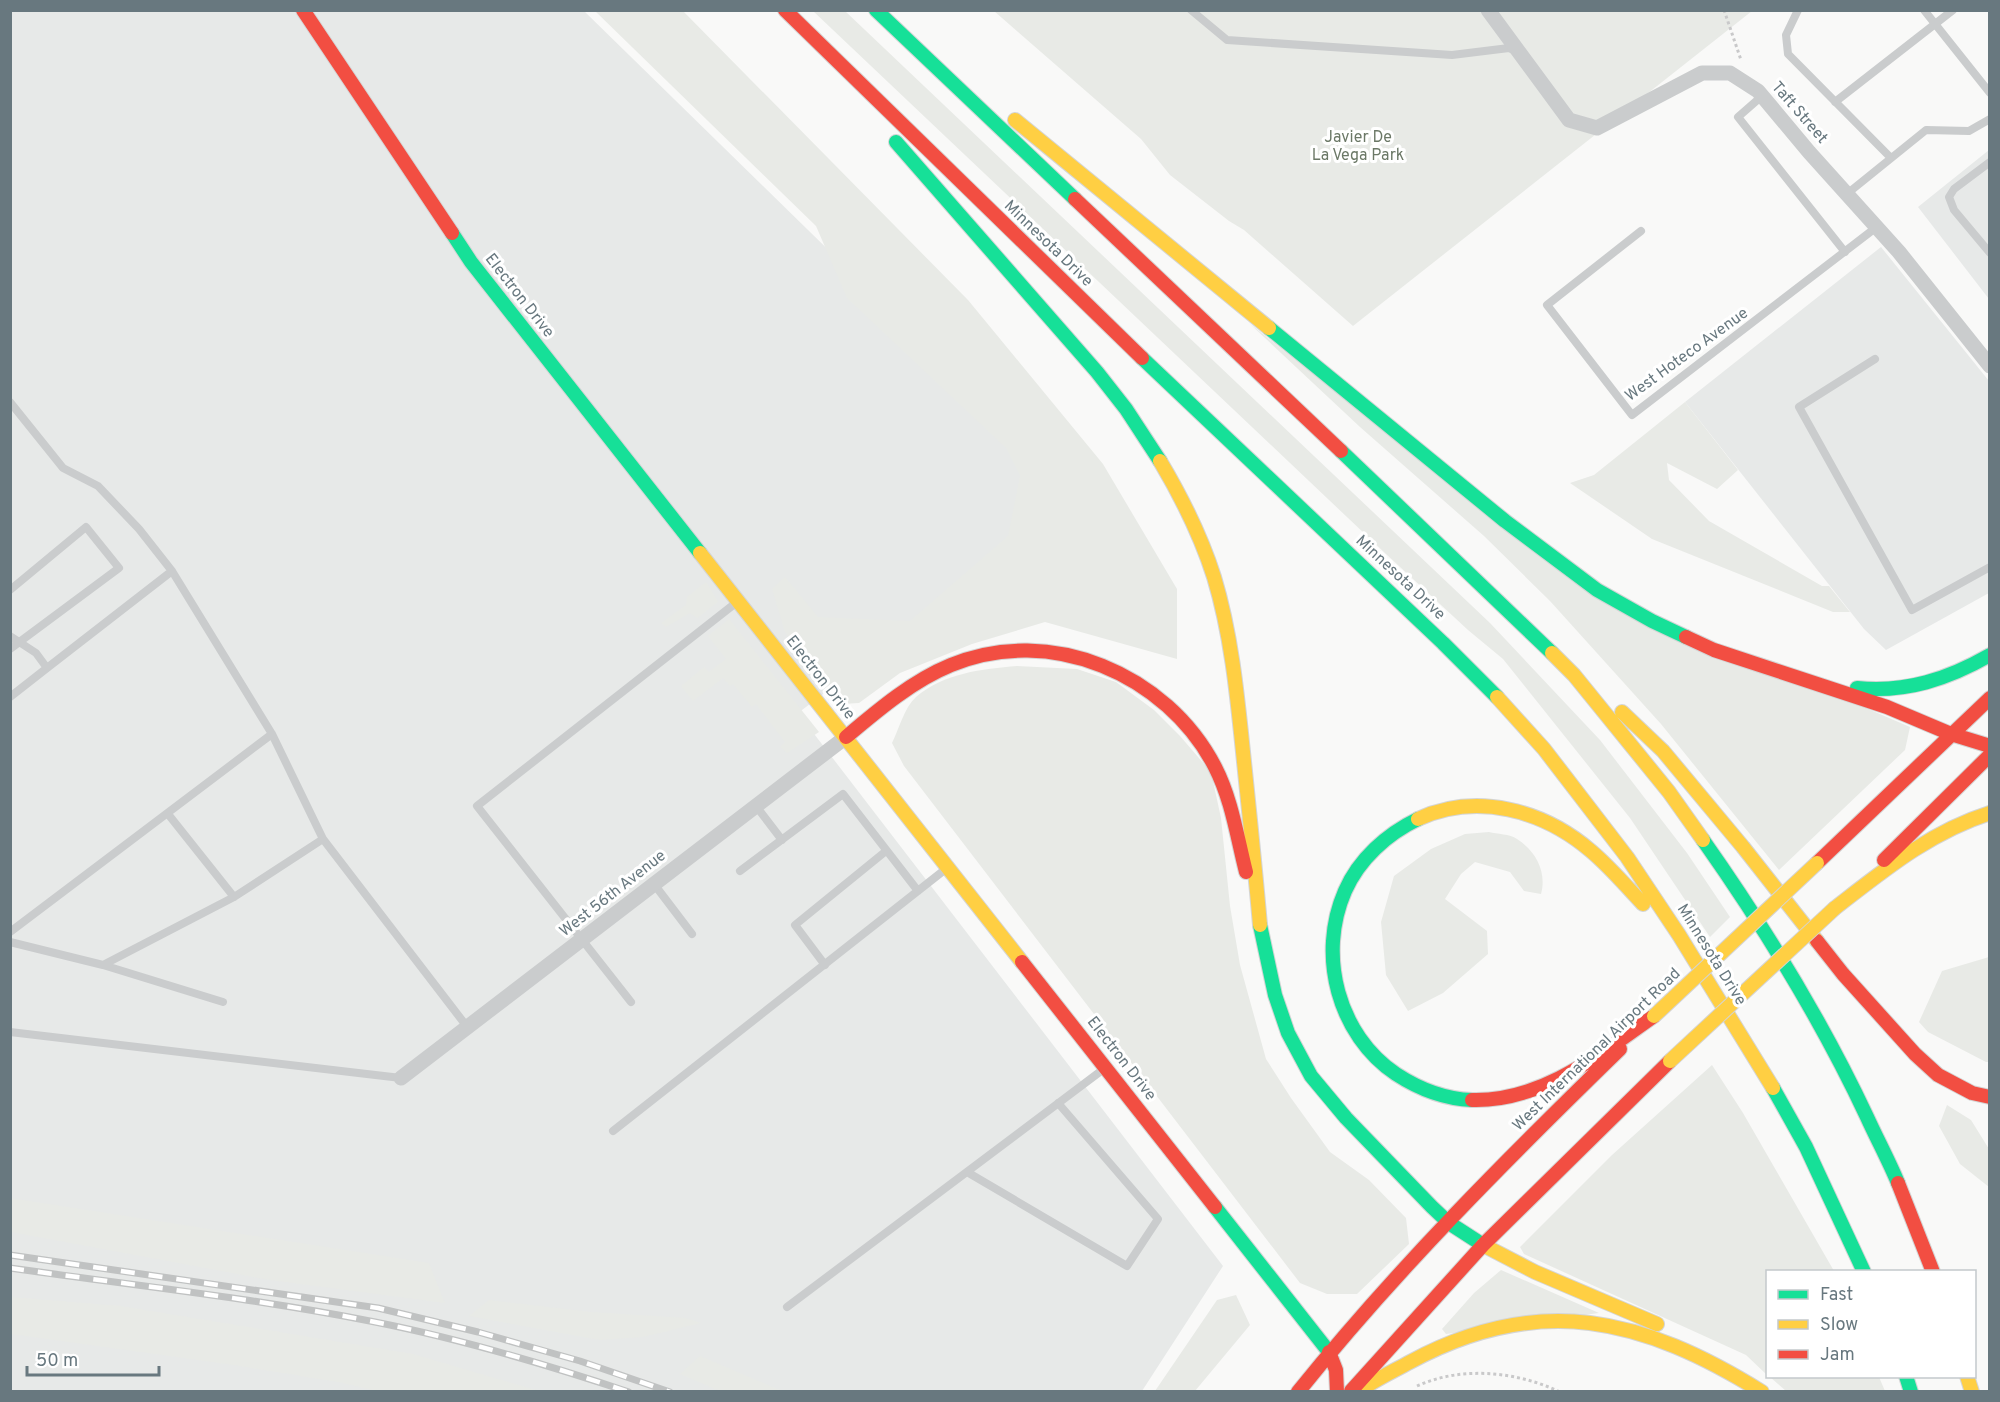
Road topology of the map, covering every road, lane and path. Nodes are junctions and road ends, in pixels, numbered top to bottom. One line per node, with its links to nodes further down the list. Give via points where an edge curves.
1 (303, 10): 35 (main road, Electron Drive, via 471,262)
2 (783, 10): 17 (main road); 67 (main road, Minnesota Drive, via 1493,693 1592,809)
3 (876, 10): 41 (main road)
4 (885, 10): 14 (main road)
5 (1191, 10): 12 (lane, via 1227,40 1452,55 1509,48)
6 (1488, 10): 12 (street, Taft Street)
7 (1724, 10): 13 (path)
8 (1798, 10): 18 (lane, via 1786,35 1788,54)
9 (1924, 10): 11 (lane)
10 (1953, 10): 11 (lane)
11 (1935, 25): 15 (lane); 18 (lane)
12 (1518, 51): 16 (street, Taft Street, via 1569,120 1597,128 1702,72 1730,73)
13 (1743, 68)
14 (983, 93)
15 (1989, 93)
16 (1762, 96): 24 (street, Taft Street); 27 (lane, via 1738,117)
17 (855, 98)
18 (1836, 102): 22 (lane)
19 (1001, 108): 42 (main road, via 1496,514 1597,590 1714,650)
20 (1989, 119): 22 (lane, via 1969,131 1926,130)
21 (885, 130): 62 (main road, via 1105,382 1157,453 1181,496 1213,574 1227,631)
22 (1891, 158): 24 (lane)
23 (1989, 162): 28 (lane, via 1949,197 1954,210)
24 (1848, 193): 25 (street, Taft Street)
25 (1878, 226): 27 (lane, West Hoteco Avenue); 30 (street, Taft Street)
26 (1641, 231): 27 (lane, West Hoteco Avenue, via 1547,305 1632,415)
27 (1845, 252)
28 (1989, 252)
29 (1875, 359): 32 (lane, via 1799,407 1912,610)
30 (1989, 366)
31 (10, 402): 33 (lane, via 63,468 98,486)
32 (1989, 567)
33 (172, 571): 40 (lane); 45 (lane)
34 (10, 590): 37 (lane, via 86,527 119,568)
35 (738, 601): 47 (main road, Electron Drive); 65 (lane, via 477,806)
36 (10, 636): 37 (lane)
37 (19, 642): 38 (lane); 40 (lane, via 36,653)
38 (10, 649)
39 (1989, 655): 42 (main road, via 1918,686 1865,689)
40 (47, 668): 43 (lane)
41 (1574, 675): 77 (main road, via 1618,708 1663,751 1843,974 1925,1065 1972,1093); 84 (main road, via 1711,850 1801,990 1847,1074 1896,1178)
42 (1803, 679): 46 (main road, via 1887,707)
43 (10, 697)
44 (1989, 698): 46 (main road, West International Airport Road)
45 (272, 734): 52 (lane); 53 (lane)
46 (1951, 734): 48 (main road); 72 (main road, West International Airport Road, bridge)
47 (846, 737): 50 (street, West 56th Avenue); 56 (main road, Electron Drive); 62 (main road, via 912,684 979,656 1036,650 1098,662 1125,674 1172,709 1209,756 1228,801)
48 (1989, 746)
49 (1989, 755): 61 (main road)
50 (756, 806): 54 (lane); 58 (street, West 56th Avenue)
51 (1989, 813): 61 (main road, via 1950,827 1917,847)
52 (168, 814): 60 (lane); 63 (lane)
53 (322, 838): 60 (lane); 73 (lane)
54 (782, 840): 55 (lane, via 843,794); 57 (lane)
55 (886, 850): 59 (lane); 68 (lane, via 795,925)
56 (948, 867): 59 (lane); 75 (main road, Electron Drive)
57 (740, 871)
58 (654, 884): 64 (lane); 65 (street, West 56th Avenue)
59 (918, 891): 68 (lane)
60 (234, 897): 69 (lane)
61 (1835, 908): 82 (main road, bridge, via 1670,1061)
62 (1260, 925): 81 (main road, via 1278,1005 1311,1076 1346,1118)
63 (10, 932)
64 (692, 934)
65 (582, 940): 71 (lane); 73 (street, West 56th Avenue)
66 (10, 942): 69 (lane)
67 (1695, 961): 72 (main road, via 1596,855 1545,821 1519,811 1467,806 1422,817 1378,845 1345,890 1331,941 1339,1001 1368,1051 1412,1085 1466,1100 1497,1100 1530,1092 1566,1076); 83 (main road, Minnesota Drive, via 1801,1138)
68 (825, 964): 79 (lane)
69 (103, 965): 70 (lane)
70 (223, 1002)
71 (631, 1002)
72 (1654, 1016): 81 (main road, West International Airport Road)
73 (468, 1028): 76 (street, West 56th Avenue)
74 (10, 1032): 76 (lane)
75 (1106, 1067): 78 (lane); 86 (main road, Electron Drive)
76 (401, 1078)
77 (1989, 1097)
78 (1058, 1103): 80 (lane); 80 (lane, via 1158,1219 1127,1266)
79 (613, 1131)
80 (967, 1172): 85 (lane)
81 (1449, 1223): 82 (main road); 86 (main road, West International Airport Road)
82 (1484, 1245): 90 (main road); 93 (main road, via 1724,1357 1750,1375)
83 (1863, 1270)
84 (1932, 1270)
85 (787, 1307)
86 (1329, 1352): 88 (main road, West International Airport Road); 89 (main road, via 1336,1370)
87 (1414, 1387): 92 (path, via 1434,1378 1489,1373 1540,1382)
88 (1298, 1392)
89 (1337, 1392)
90 (1350, 1392)
91 (1358, 1392): 93 (main road, via 1437,1348 1467,1336 1497,1327 1548,1322 1607,1325 1640,1332 1720,1366)
92 (1560, 1392)
93 (1764, 1392)

